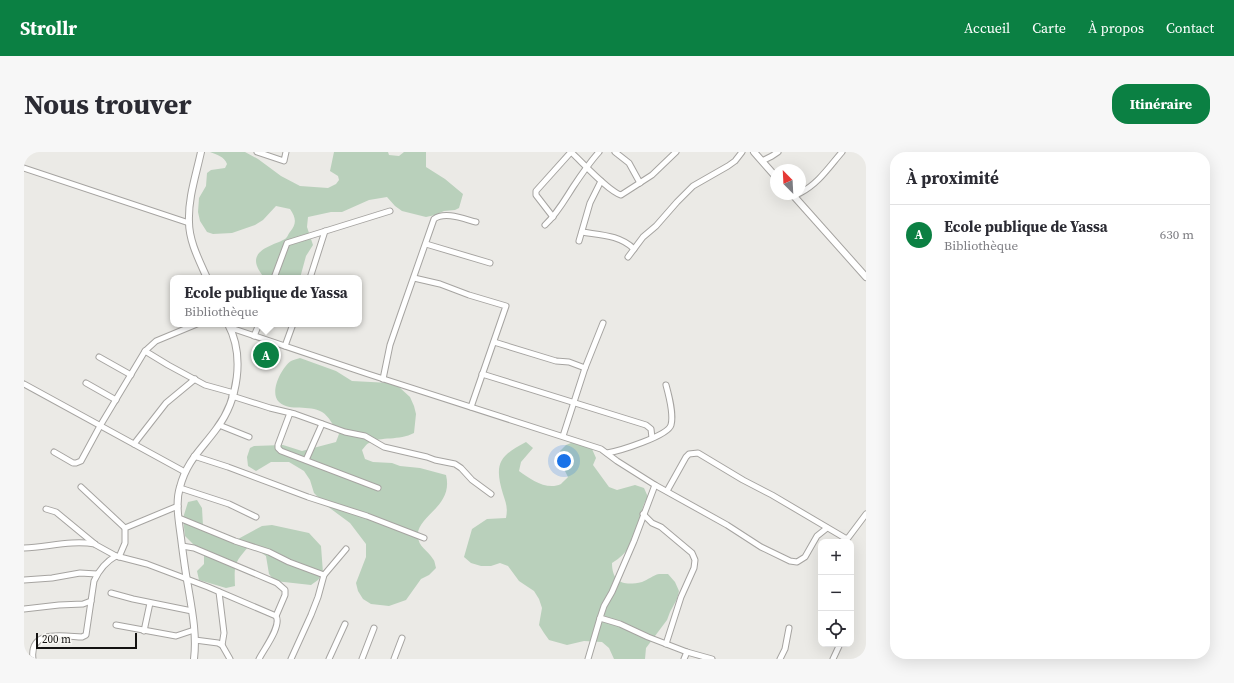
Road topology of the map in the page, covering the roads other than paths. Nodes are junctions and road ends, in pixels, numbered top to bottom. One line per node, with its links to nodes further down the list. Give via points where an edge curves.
1 (201, 152): 23 (main road, via 189,205)
2 (257, 152): 3 (street, via 284,161)
3 (286, 152)
4 (571, 152): 13 (street); 21 (street, via 536,191 536,195)
5 (599, 152): 13 (street)
6 (615, 152): 17 (street, via 629,163)
7 (676, 152): 17 (street)
8 (742, 152): 29 (street, via 728,166 693,186)
9 (754, 152): 12 (main road)
10 (778, 152): 12 (street)
11 (842, 152): 18 (street, via 824,174)
12 (762, 161): 15 (main road)
13 (587, 166): 16 (street); 21 (street)
14 (24, 168): 23 (street)
15 (770, 170)
16 (601, 181): 17 (street, via 622,195); 26 (street, via 590,203)
17 (640, 183)
18 (806, 189)
19 (801, 200): 35 (main road)
20 (390, 211): 25 (street)
21 (553, 217): 24 (street)
22 (476, 222): 28 (street, via 446,215 438,217 433,222)
23 (189, 223): 32 (main road, via 195,249)
24 (544, 224)
25 (326, 232): 33 (street, via 287,243); 34 (street)
26 (582, 232): 27 (street); 29 (street, via 616,238)
27 (579, 241)
28 (426, 244): 31 (street); 36 (street)
29 (634, 249): 30 (street)
30 (628, 257)
31 (490, 263)
32 (206, 275)
33 (275, 275)
34 (311, 275)
35 (866, 277)
36 (414, 278): 44 (street, via 435,282 506,306); 52 (street, via 390,345)
37 (603, 323): 48 (street)
38 (190, 327): 46 (street, via 156,341)
39 (230, 327): 56 (main road, via 238,364)
40 (232, 327): 43 (street)
41 (258, 327): 43 (street)
42 (292, 327): 45 (street)
43 (254, 336): 45 (street)
44 (494, 342): 48 (street); 49 (street)
45 (285, 346): 52 (street)
46 (145, 350): 50 (street); 51 (street)
47 (99, 357): 50 (street)
48 (585, 368): 58 (street)
49 (482, 374): 58 (street); 59 (street)
50 (131, 375): 57 (street)
51 (195, 379): 56 (street); 67 (street, via 166,403)
52 (383, 379): 59 (street)
53 (86, 383): 57 (street)
54 (24, 384): 63 (street)
55 (666, 385): 66 (street, via 671,404 671,426)
56 (233, 394): 60 (street); 62 (main road)
57 (116, 400): 63 (street)
58 (575, 403): 64 (street); 66 (street, via 646,425 651,429)
59 (471, 407): 64 (street)
60 (290, 413): 61 (street); 71 (street, via 277,446 281,451)
61 (322, 424): 71 (street); 78 (street, via 365,436 384,447 455,464)
62 (219, 425): 65 (street); 70 (main road)
63 (100, 426): 67 (street); 68 (street, via 82,461 73,463)
64 (563, 436): 69 (street)
65 (249, 437)
66 (652, 438): 69 (street)
67 (134, 444): 72 (street)
68 (54, 452)
69 (607, 453): 73 (street)
70 (194, 456): 72 (main road); 87 (street)
71 (306, 460): 76 (street)
72 (185, 472): 75 (main road)
73 (655, 485): 77 (street); 81 (street)
74 (81, 487): 85 (street)
75 (180, 488): 79 (main road); 83 (street, via 229,504)
76 (378, 488)
77 (667, 492): 86 (street, via 790,561 797,562 805,558 815,539); 86 (street, via 686,457 698,453)
78 (491, 494)
79 (178, 506): 84 (main road); 85 (street)
80 (46, 509): 88 (street, via 63,517)
81 (643, 514): 104 (street); 113 (street, via 692,553 695,560)
82 (866, 514): 86 (street, via 846,538)
83 (256, 517)
84 (179, 518): 89 (main road); 94 (street)
85 (125, 528): 92 (street, via 125,543)
86 (827, 528)
87 (424, 538)
88 (96, 545): 90 (street, via 53,544); 92 (street)
89 (182, 546): 96 (main road); 103 (street, via 194,548 284,588 286,595)
90 (24, 548)
91 (346, 549): 94 (street)
92 (118, 557): 93 (street, via 110,559); 96 (street, via 147,564)
93 (97, 574): 95 (street, via 80,573); 99 (street)
94 (324, 575): 121 (street, via 316,603)
95 (24, 580)
96 (187, 580): 97 (street); 102 (main road)
97 (219, 592): 103 (street); 114 (street, via 224,633)
98 (111, 593): 100 (street)
99 (91, 601): 101 (street, via 83,604); 117 (street, via 86,635 44,637 34,644)
100 (150, 603): 102 (street); 110 (street)
101 (24, 609)
102 (192, 612): 109 (main road)
103 (276, 616): 120 (street, via 278,620 275,629)
104 (600, 618): 113 (street); 125 (street)
105 (344, 624): 122 (street)
106 (116, 626): 110 (street)
107 (374, 628): 123 (street)
108 (789, 628): 128 (street, via 785,649)
109 (194, 630): 110 (street, via 176,636); 112 (main road)
110 (144, 631)
111 (402, 638): 124 (street)
112 (195, 640): 114 (street); 118 (main road)
113 (666, 644): 116 (street)
114 (222, 645): 119 (street)
115 (839, 647): 129 (street)
116 (687, 652): 126 (street); 127 (street)
117 (33, 659)
118 (194, 659)
119 (230, 659)
120 (259, 659)
121 (291, 659)
122 (329, 659)
123 (362, 659)
124 (394, 659)
125 (588, 659)
126 (684, 659)
127 (712, 659)
128 (780, 659)
129 (833, 659)

